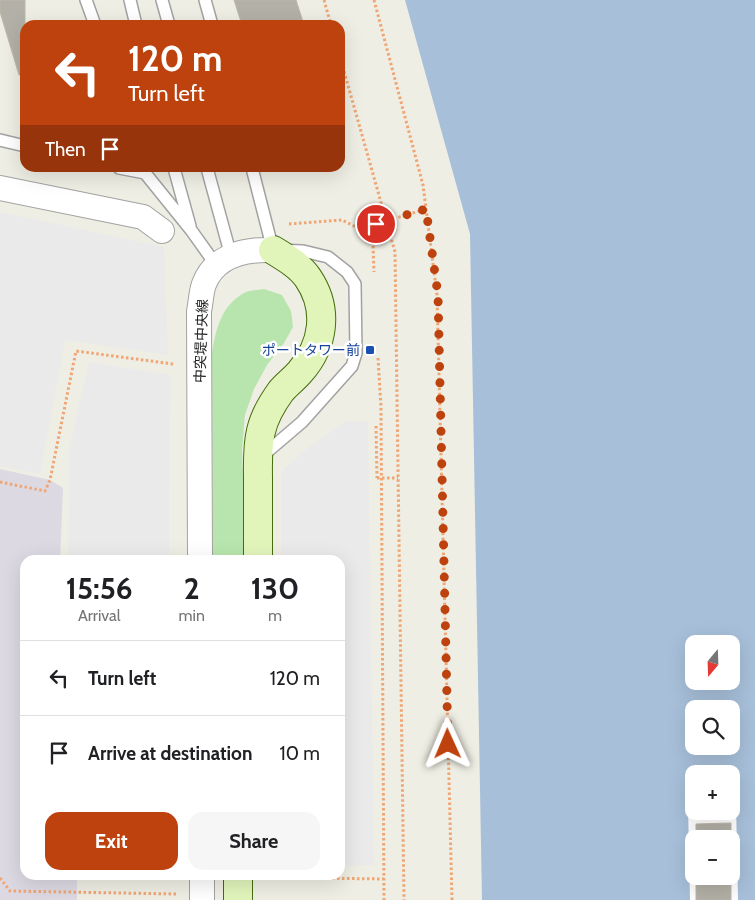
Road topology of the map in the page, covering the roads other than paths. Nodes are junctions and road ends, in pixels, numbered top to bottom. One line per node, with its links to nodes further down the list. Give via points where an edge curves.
1 (86, 0): 5 (lane)
2 (130, 0): 6 (lane)
3 (162, 0): 7 (lane)
4 (205, 0): 8 (lane)
5 (93, 20)
6 (135, 20)
7 (168, 20)
8 (211, 20)
9 (0, 140): 10 (lane)
10 (20, 145)
11 (146, 172): 16 (lane)
12 (175, 172): 16 (lane)
13 (208, 172): 19 (lane)
14 (253, 172): 18 (lane)
15 (0, 188): 17 (street, via 143,217)
16 (191, 230): 19 (lane)
17 (162, 231)
18 (273, 250): 19 (street, via 254,249); 20 (street, via 308,277 318,296 323,318 320,337 311,354 301,371 281,390 268,413 261,431); 20 (lane, via 303,251 328,257 347,272 355,284 356,353 352,366 302,422)
19 (224, 260): 21 (street, 中突堤中央線, via 204,283 199,311)
20 (258, 459): 22 (street)
21 (200, 555)
22 (258, 555)
23 (202, 880): 25 (street)
24 (238, 880): 26 (street)
25 (202, 900)
26 (238, 900)

